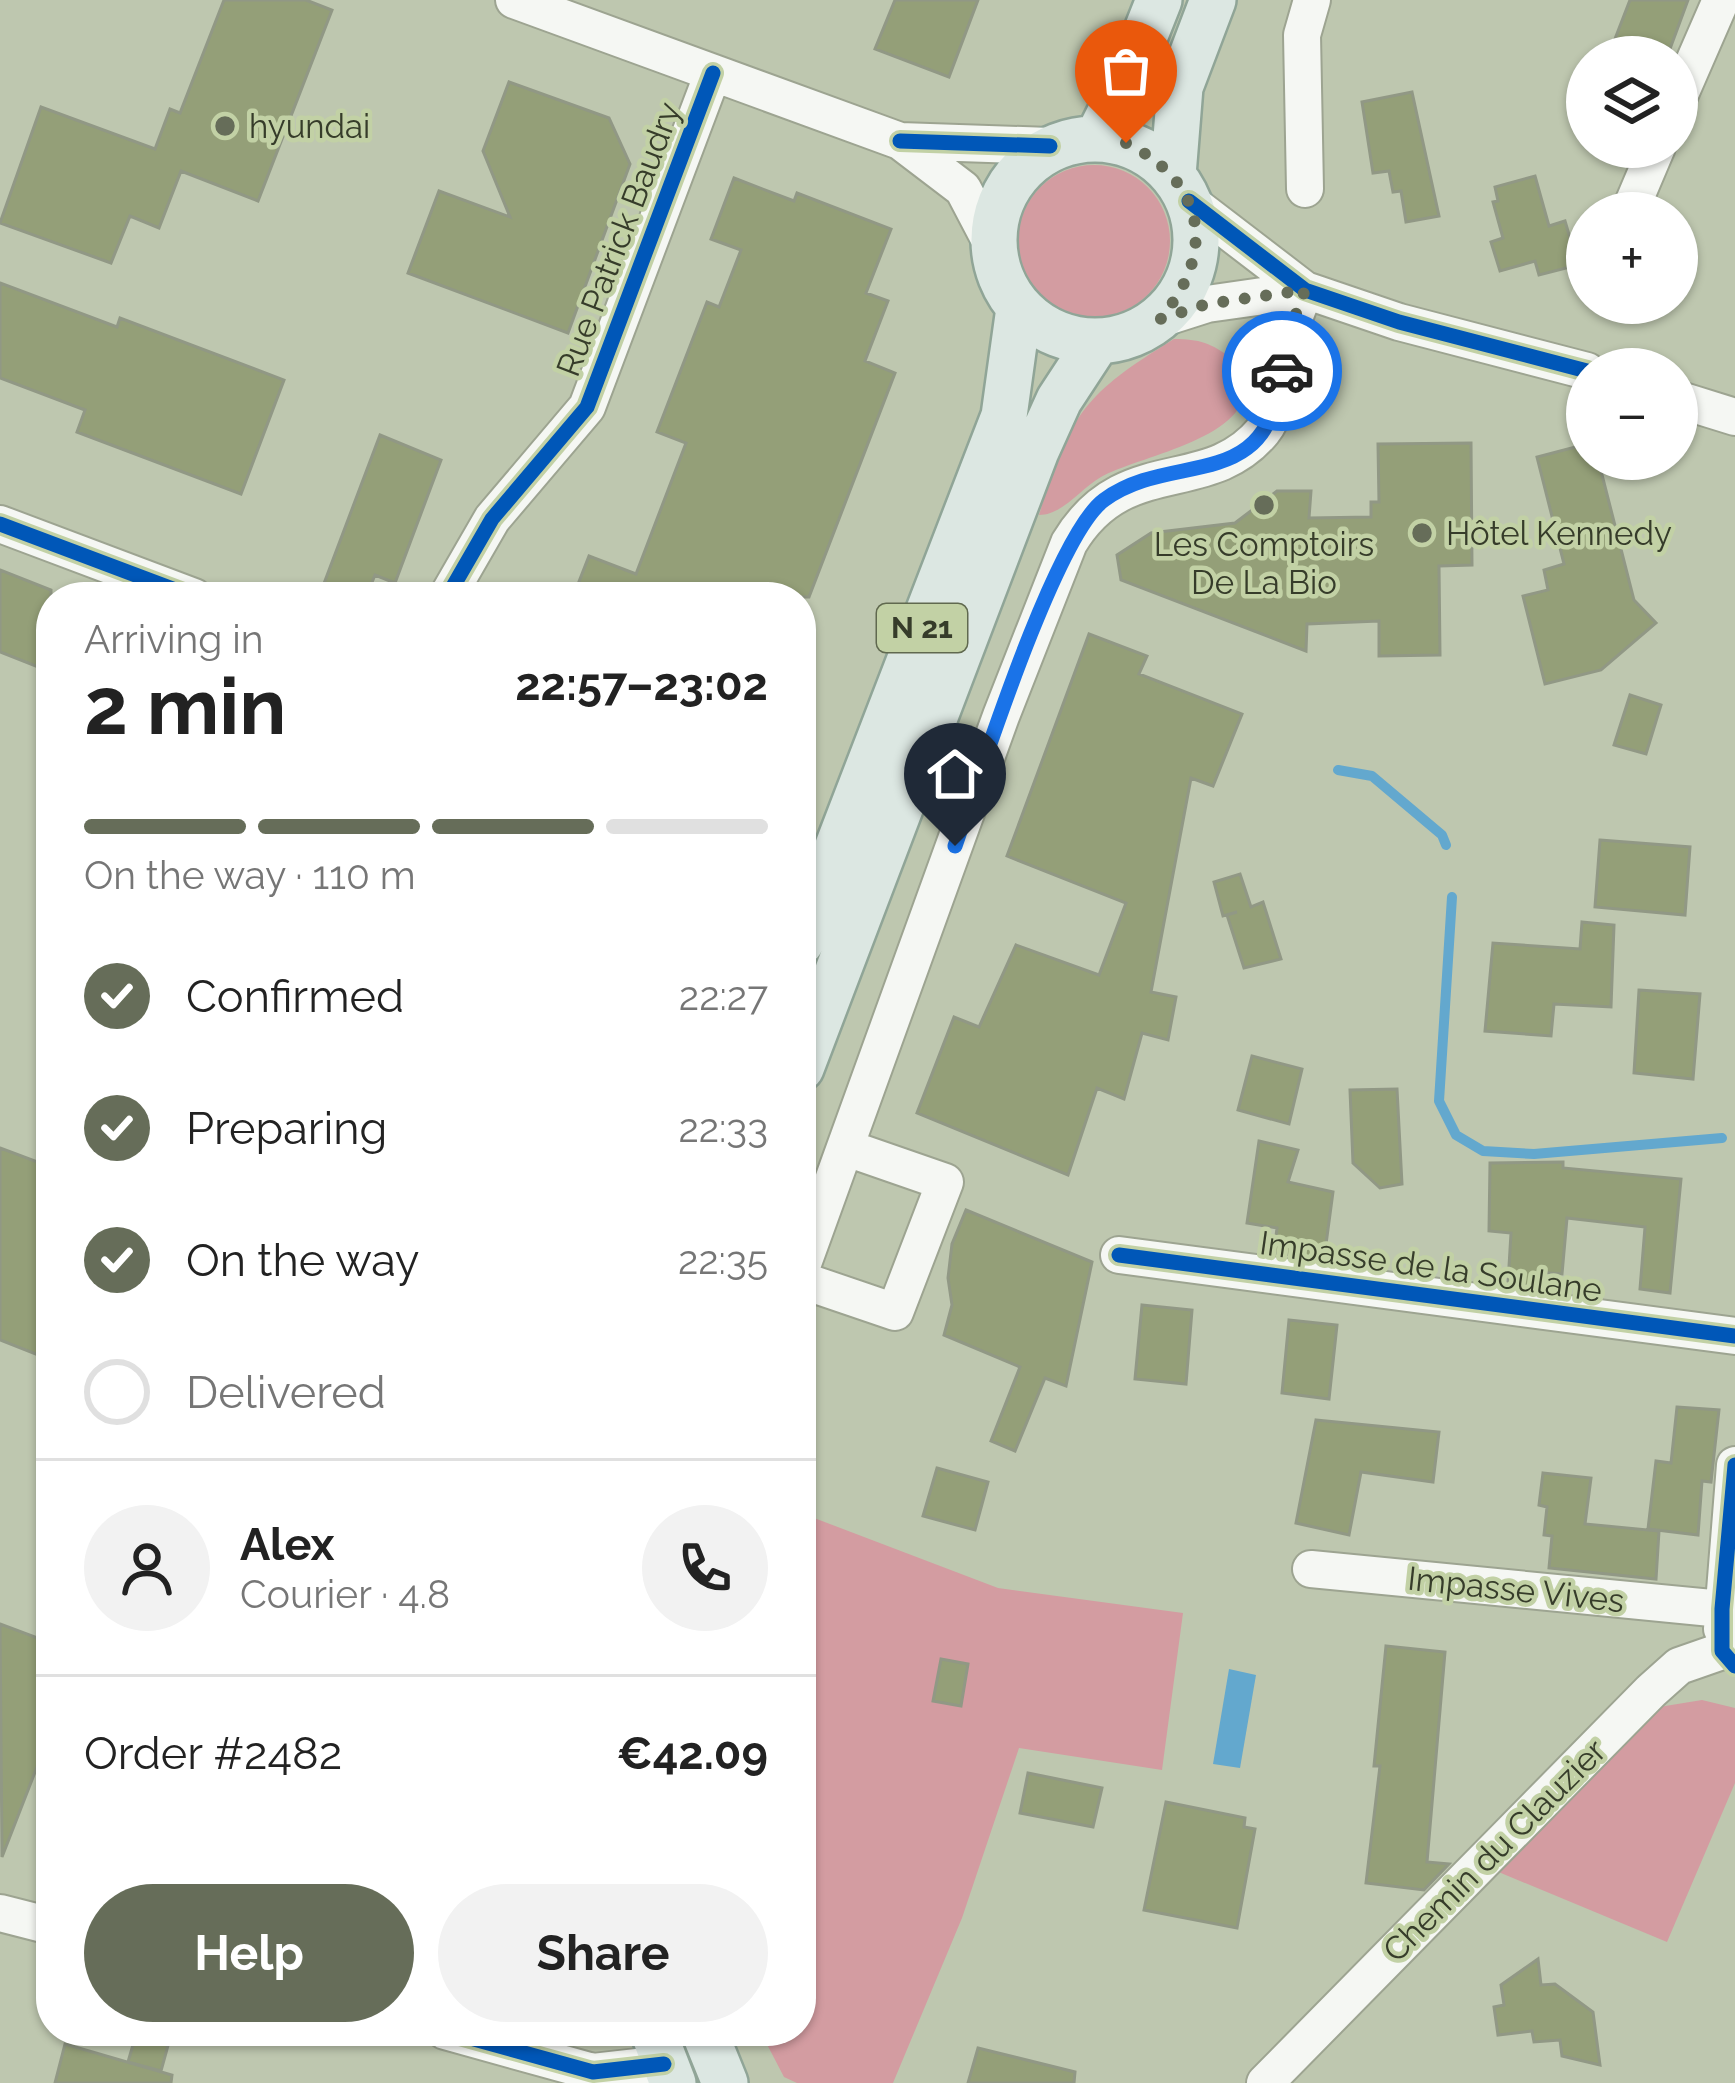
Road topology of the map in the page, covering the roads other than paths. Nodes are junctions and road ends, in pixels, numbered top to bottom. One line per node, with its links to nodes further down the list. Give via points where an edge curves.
1 (514, 0): 7 (street)
2 (1159, 0): 8 (main road)
3 (1213, 0): 11 (main road, via 1180,87)
4 (1312, 0): 12 (street, via 1303,35)
5 (1721, 0): 6 (street)
6 (1698, 53)
7 (713, 73): 9 (street); 23 (street, Rue Patrick Baudry, via 587,407 492,519)
8 (1097, 139): 10 (main road); 11 (main road, via 1139,149)
9 (900, 141): 10 (street); 13 (street, via 963,189)
10 (1050, 146): 13 (main road, via 1018,173 997,215)
11 (1181, 188): 14 (street); 16 (main road, via 1196,231 1195,261)
12 (1305, 189)
13 (994, 248): 15 (main road)
14 (1305, 290): 16 (street); 18 (street); 26 (street, via 1264,430 1225,461 1103,500 1070,543)
15 (1019, 308): 17 (main road, via 1041,327); 24 (main road, N 21, via 1004,416)
16 (1160, 319): 17 (main road)
17 (1097, 342): 25 (main road, N 21, via 1036,451)
18 (1566, 366)
19 (1698, 406): 20 (street)
20 (1735, 418)
21 (0, 524): 22 (street)
22 (154, 582)
23 (456, 582)
24 (816, 903)
25 (816, 1029)
26 (847, 1148): 27 (street); 29 (street, via 945,1182 895,1312)
27 (816, 1230)
28 (1119, 1255): 30 (street, Impasse de la Soulane)
29 (816, 1285)
30 (1735, 1336)
31 (1735, 1465): 33 (street)
32 (1311, 1569): 33 (street, Impasse Vives)
33 (1722, 1609): 34 (street)
34 (1729, 1658): 41 (street, Chemin du Clauzier, via 1679,1666 1651,1691)
35 (0, 1913): 36 (street)
36 (36, 1922)
37 (499, 2046): 39 (street, via 593,2072)
38 (710, 2046): 40 (main road)
39 (663, 2059)
40 (725, 2083)
41 (1265, 2083)

